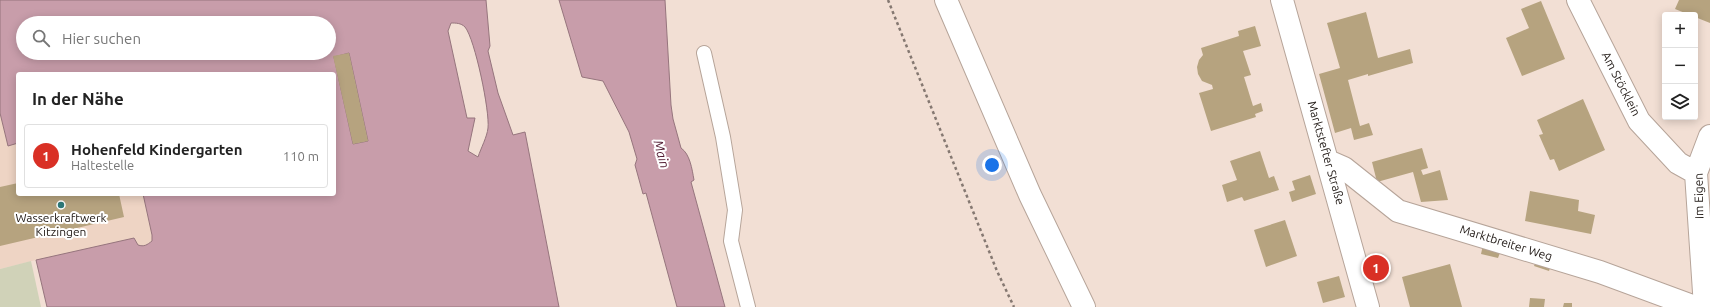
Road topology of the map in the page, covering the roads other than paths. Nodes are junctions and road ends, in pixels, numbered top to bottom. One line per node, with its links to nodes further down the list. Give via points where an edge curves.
1 (946, 0): 9 (street, via 1030,195)
2 (1282, 0): 6 (street, Marktstefter Straße)
3 (1578, 0): 7 (street, Am Stöcklein, via 1639,121 1678,164)
4 (704, 53): 8 (lane, via 736,210 731,241)
5 (1710, 136): 7 (street, Im Eigen)
6 (1328, 161): 10 (street, Marktstefter Straße); 11 (street, Marktbreiter Weg, via 1344,168 1398,211 1600,272)
7 (1696, 172): 12 (street, Im Eigen)
8 (748, 307)
9 (1084, 307)
10 (1368, 307)
11 (1695, 307)
12 (1705, 307)

